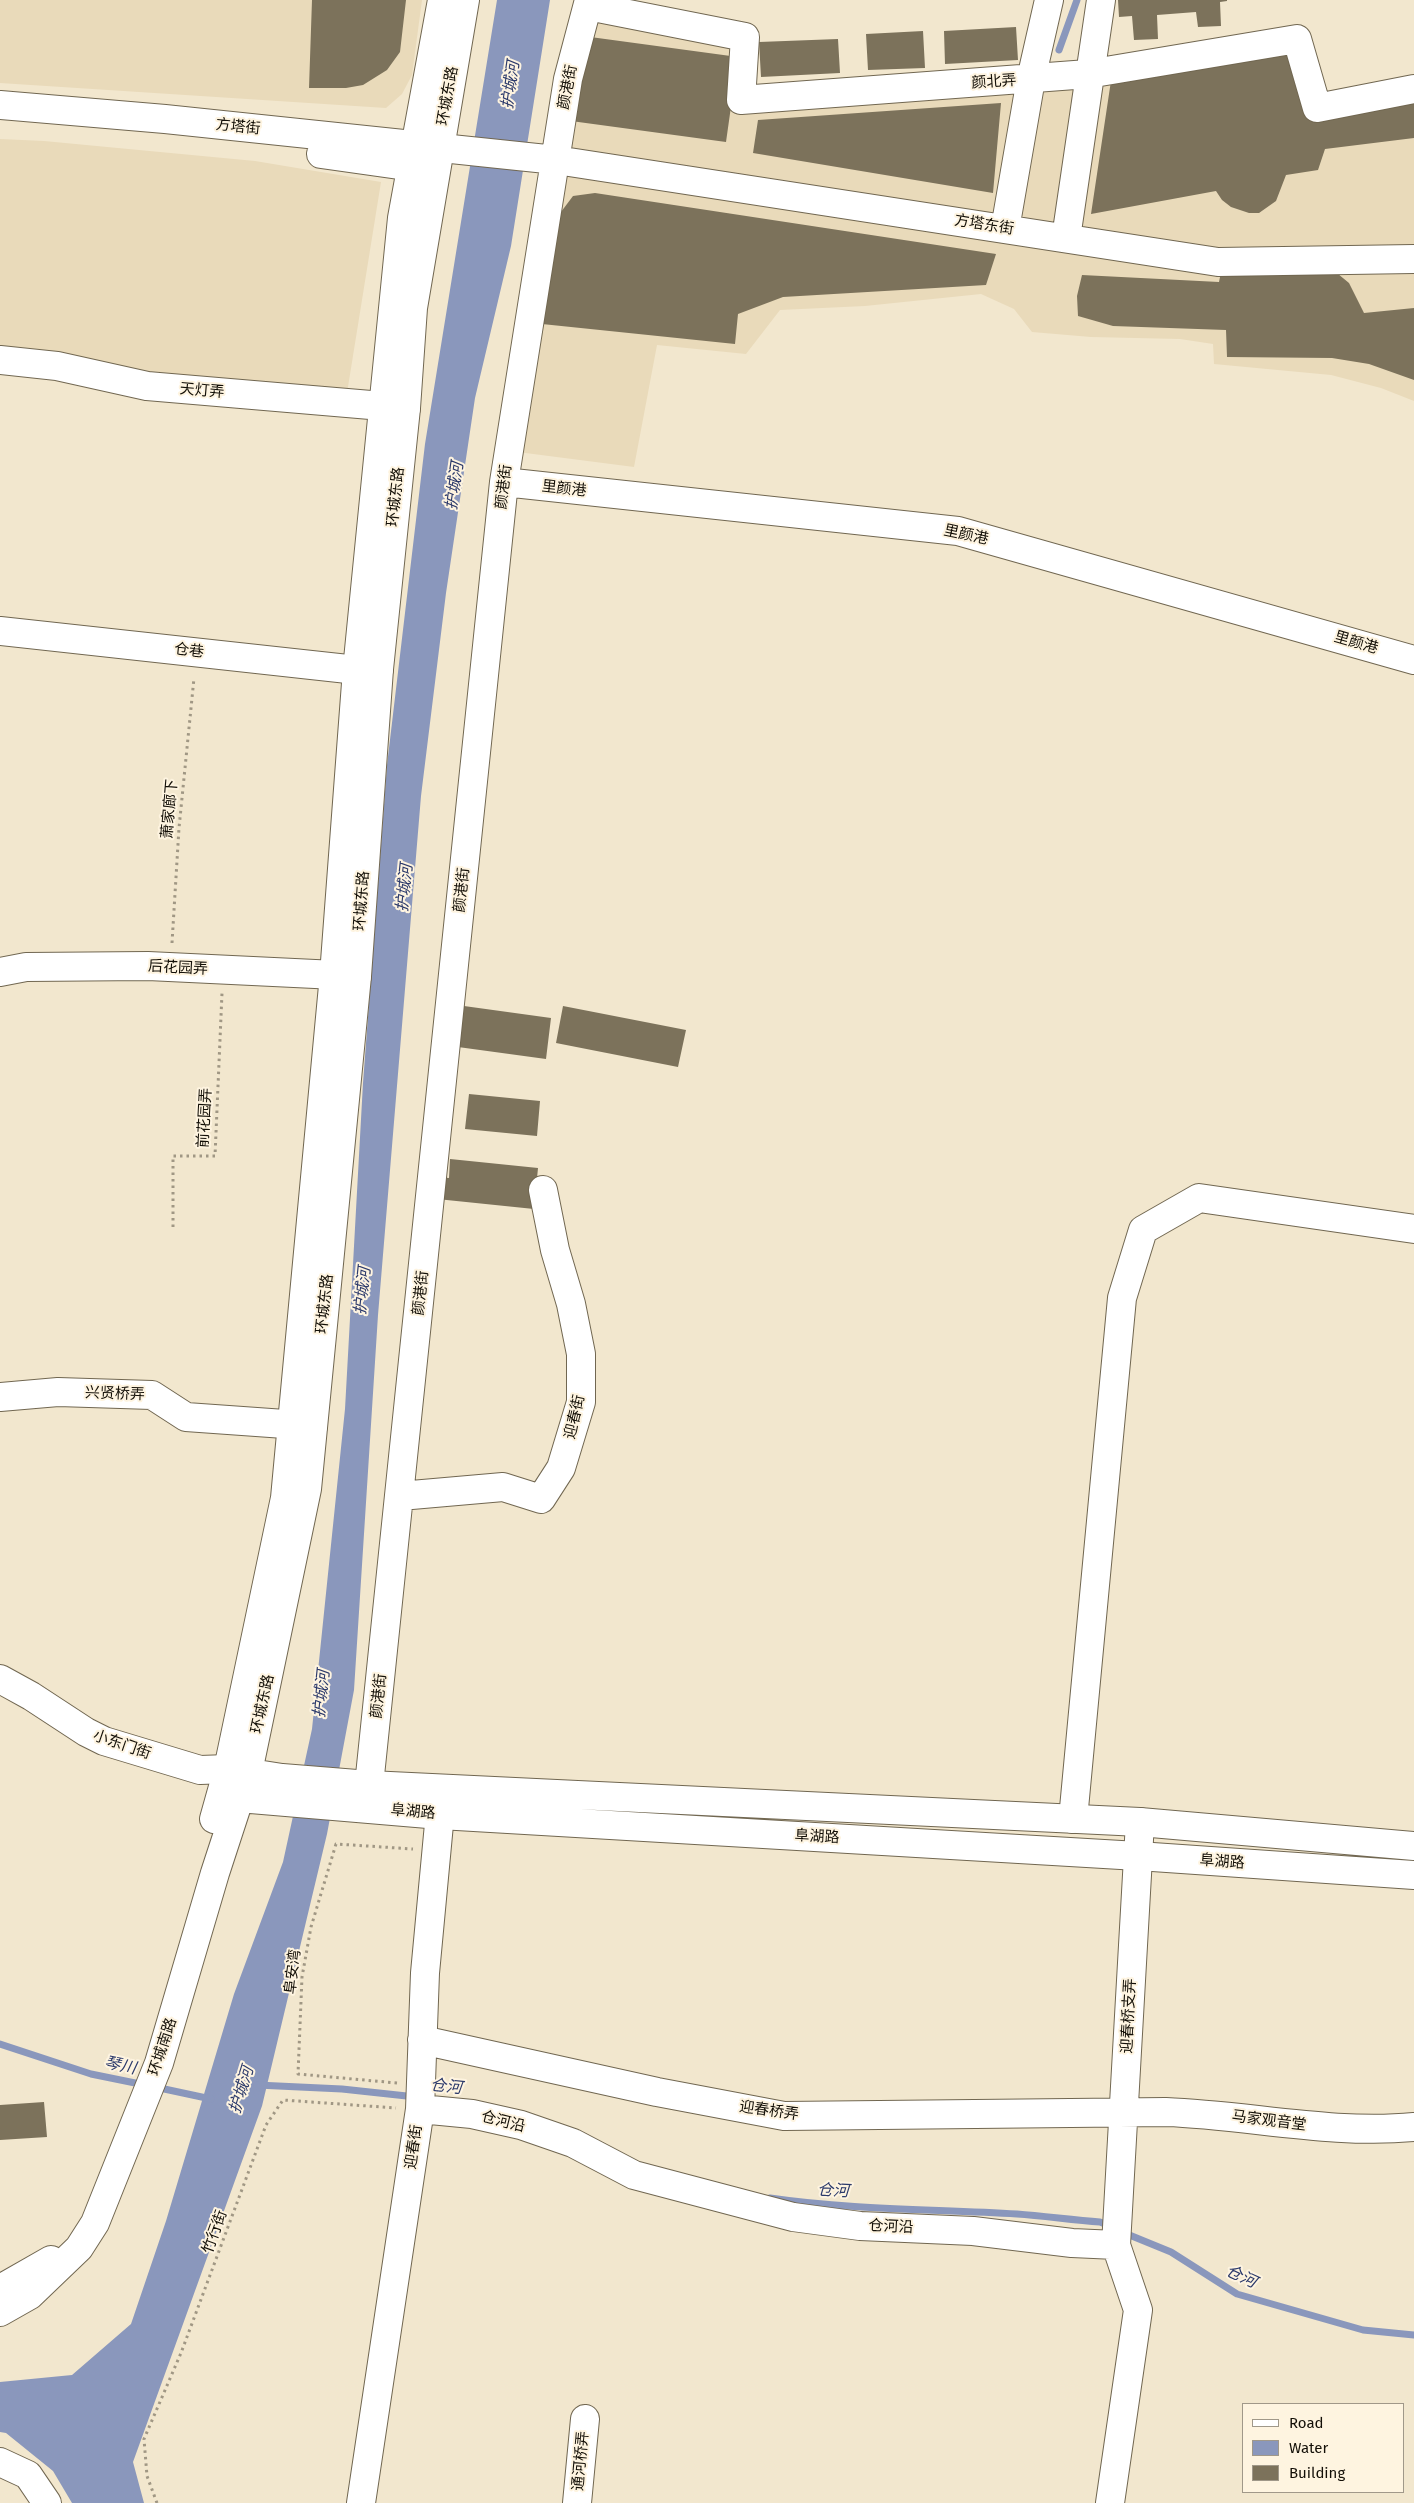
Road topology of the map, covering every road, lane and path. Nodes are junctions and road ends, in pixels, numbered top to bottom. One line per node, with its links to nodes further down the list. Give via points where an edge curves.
1 (442, 0): 11 (street, 环城东路)
2 (465, 0): 11 (street, 环城东路)
3 (1049, 0): 7 (street)
4 (1101, 0): 6 (street)
5 (588, 3): 7 (street, 颜北弄, via 745,38 742,100); 13 (street, 颜港街, via 568,79)
6 (1088, 74): 7 (street, 颜北弄); 8 (street, 颜北弄, via 1297,39 1317,108); 15 (street)
7 (1031, 79): 14 (street)
8 (1414, 89)
9 (0, 105): 11 (street, 方塔街, via 165,119)
10 (0, 121): 11 (street, 方塔街, via 343,156)
11 (426, 157): 12 (street, 方塔街); 18 (street, 环城东路, via 413,308)
12 (474, 160): 13 (street, 方塔东街)
13 (556, 160): 14 (street, 方塔东街); 19 (street, 颜港街)
14 (1005, 229): 15 (street, 方塔东街)
15 (1066, 238): 16 (street, 方塔东街, via 1218,262)
16 (1414, 259)
17 (0, 360): 18 (street, 天灯弄, via 57,366 146,386)
18 (394, 408): 23 (street, 环城东路)
19 (504, 482): 22 (street, 里颜港, via 958,531); 33 (street, 颜港街)
20 (0, 631): 21 (street, 仓巷)
21 (197, 652): 23 (street, 仓巷); 24 (path, 萧家廊下)
22 (1414, 660)
23 (368, 669): 27 (street, 环城东路)
24 (170, 967): 25 (street, 后花园弄); 26 (street, 后花园弄, via 26,967)
25 (223, 970): 27 (street, 后花园弄); 29 (path, 前花园弄, via 215,1156 173,1156)
26 (0, 972)
27 (345, 976): 32 (street, 环城东路)
28 (542, 1190): 33 (street, 迎春街, via 582,1354 582,1402 561,1468 541,1499 503,1487)
29 (173, 1227)
30 (1414, 1229): 38 (street, via 1199,1198 1144,1230 1122,1298)
31 (0, 1396): 32 (street, 兴贤桥弄, via 58,1392 152,1395 186,1417)
32 (302, 1425): 35 (street, 环城东路, via 306,1490)
33 (400, 1496): 36 (street, 颜港街)
34 (0, 1680): 35 (street, 小东门街, via 104,1741)
35 (234, 1783): 36 (street, 阜湖路); 45 (street, 环城南路, via 152,2061)
36 (353, 1792): 37 (street, 阜湖路)
37 (441, 1802): 38 (street, 阜湖路); 41 (street, 迎春街); 42 (street, 阜湖路)
38 (1073, 1819): 39 (street, 阜湖路)
39 (1140, 1822): 40 (street, 阜湖路); 42 (street, 迎春桥支弄)
40 (1414, 1846)
41 (436, 1853): 44 (street, 迎春街, via 425,1973); 44 (path, 阜安湾, via 390,1846 336,1844 311,1927 302,1977 298,2074 412,2084)
42 (1138, 1856): 43 (street, 阜湖路); 46 (street, 迎春桥支弄)
43 (1414, 1875)
44 (421, 2076): 46 (street, 迎春桥弄, via 657,2092 784,2116); 48 (street, 仓河沿, via 472,2114 574,2143 634,2175 794,2217 860,2226 973,2231); 54 (path, 竹行街, via 283,2100 266,2126 201,2300 144,2439 146,2476); 55 (street, 迎春街)
45 (133, 2110): 49 (street, 环城南路, via 64,2247 48,2262); 50 (street, 环城南路, via 95,2223 79,2248 30,2295)
46 (1123, 2112): 47 (street, 马家观音堂, via 1210,2114 1320,2127); 48 (street, 迎春桥支弄)
47 (1414, 2127)
48 (1116, 2245): 57 (street, via 1138,2310)
49 (0, 2289)
50 (0, 2312)
51 (585, 2418): 56 (street, 通河桥弄)
52 (0, 2462): 53 (street, via 28,2475)
53 (47, 2503)
54 (157, 2503)
55 (361, 2503)
56 (577, 2503)
57 (1110, 2503)

